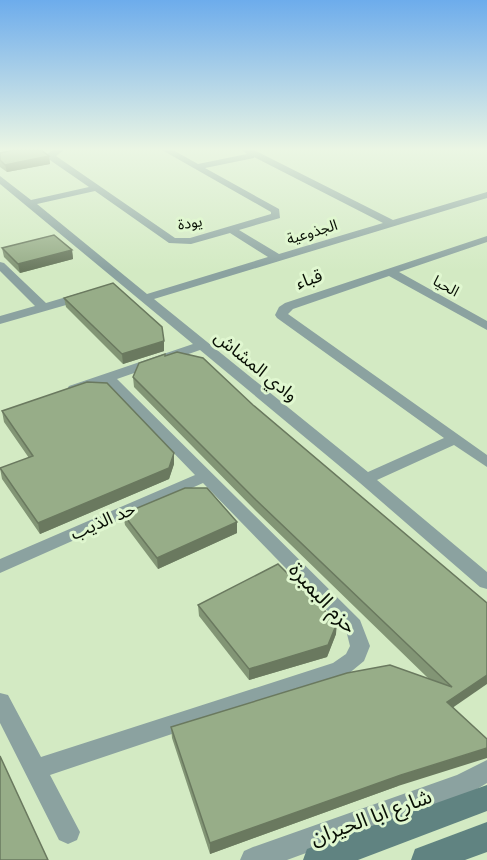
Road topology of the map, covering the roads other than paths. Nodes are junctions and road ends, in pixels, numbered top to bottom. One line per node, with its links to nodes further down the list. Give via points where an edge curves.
1 (14, 190): 7 (street, وادي المشاش)
2 (87, 190): 7 (street)
3 (99, 190): 9 (street, يودة, via 173,241 191,241)
4 (239, 190): 9 (street, يودة, via 277,214 272,219)
5 (325, 190): 8 (street)
6 (484, 198): 8 (street, الجذوعية)
7 (30, 203): 15 (street, وادي المشاش)
8 (391, 223): 11 (street, الجذوعية)
9 (232, 230): 11 (street)
10 (487, 239): 13 (street, قباء)
11 (277, 258): 15 (street, الجذوعية)
12 (0, 265): 16 (street)
13 (390, 272): 18 (street, الحيا); 22 (street, قباء, via 289,306 281,315)
14 (86, 295): 16 (street)
15 (145, 298): 19 (street, وادي المشاش)
16 (43, 308): 17 (street)
17 (0, 320)
18 (487, 326)
19 (202, 345): 20 (street); 25 (street, وادي المشاش)
20 (108, 377): 21 (street); 24 (street, حزم البمبرة)
21 (57, 394)
22 (455, 440): 23 (street, قباء); 25 (street)
23 (487, 462)
24 (206, 476): 26 (street, حد الذيب); 29 (street, حزم البمبرة, via 353,625 360,638 357,658 340,669)
25 (366, 479): 27 (street, وادي المشاش)
26 (0, 566)
27 (487, 582)
28 (0, 702): 29 (street)
29 (35, 769): 32 (street)
30 (487, 771): 34 (street, شارع ابا الحيران, via 464,784)
31 (487, 798): 35 (street, شارع ابا الحيران)
32 (68, 832)
33 (487, 837): 36 (street)
34 (253, 860)
35 (318, 860)
36 (426, 860)

